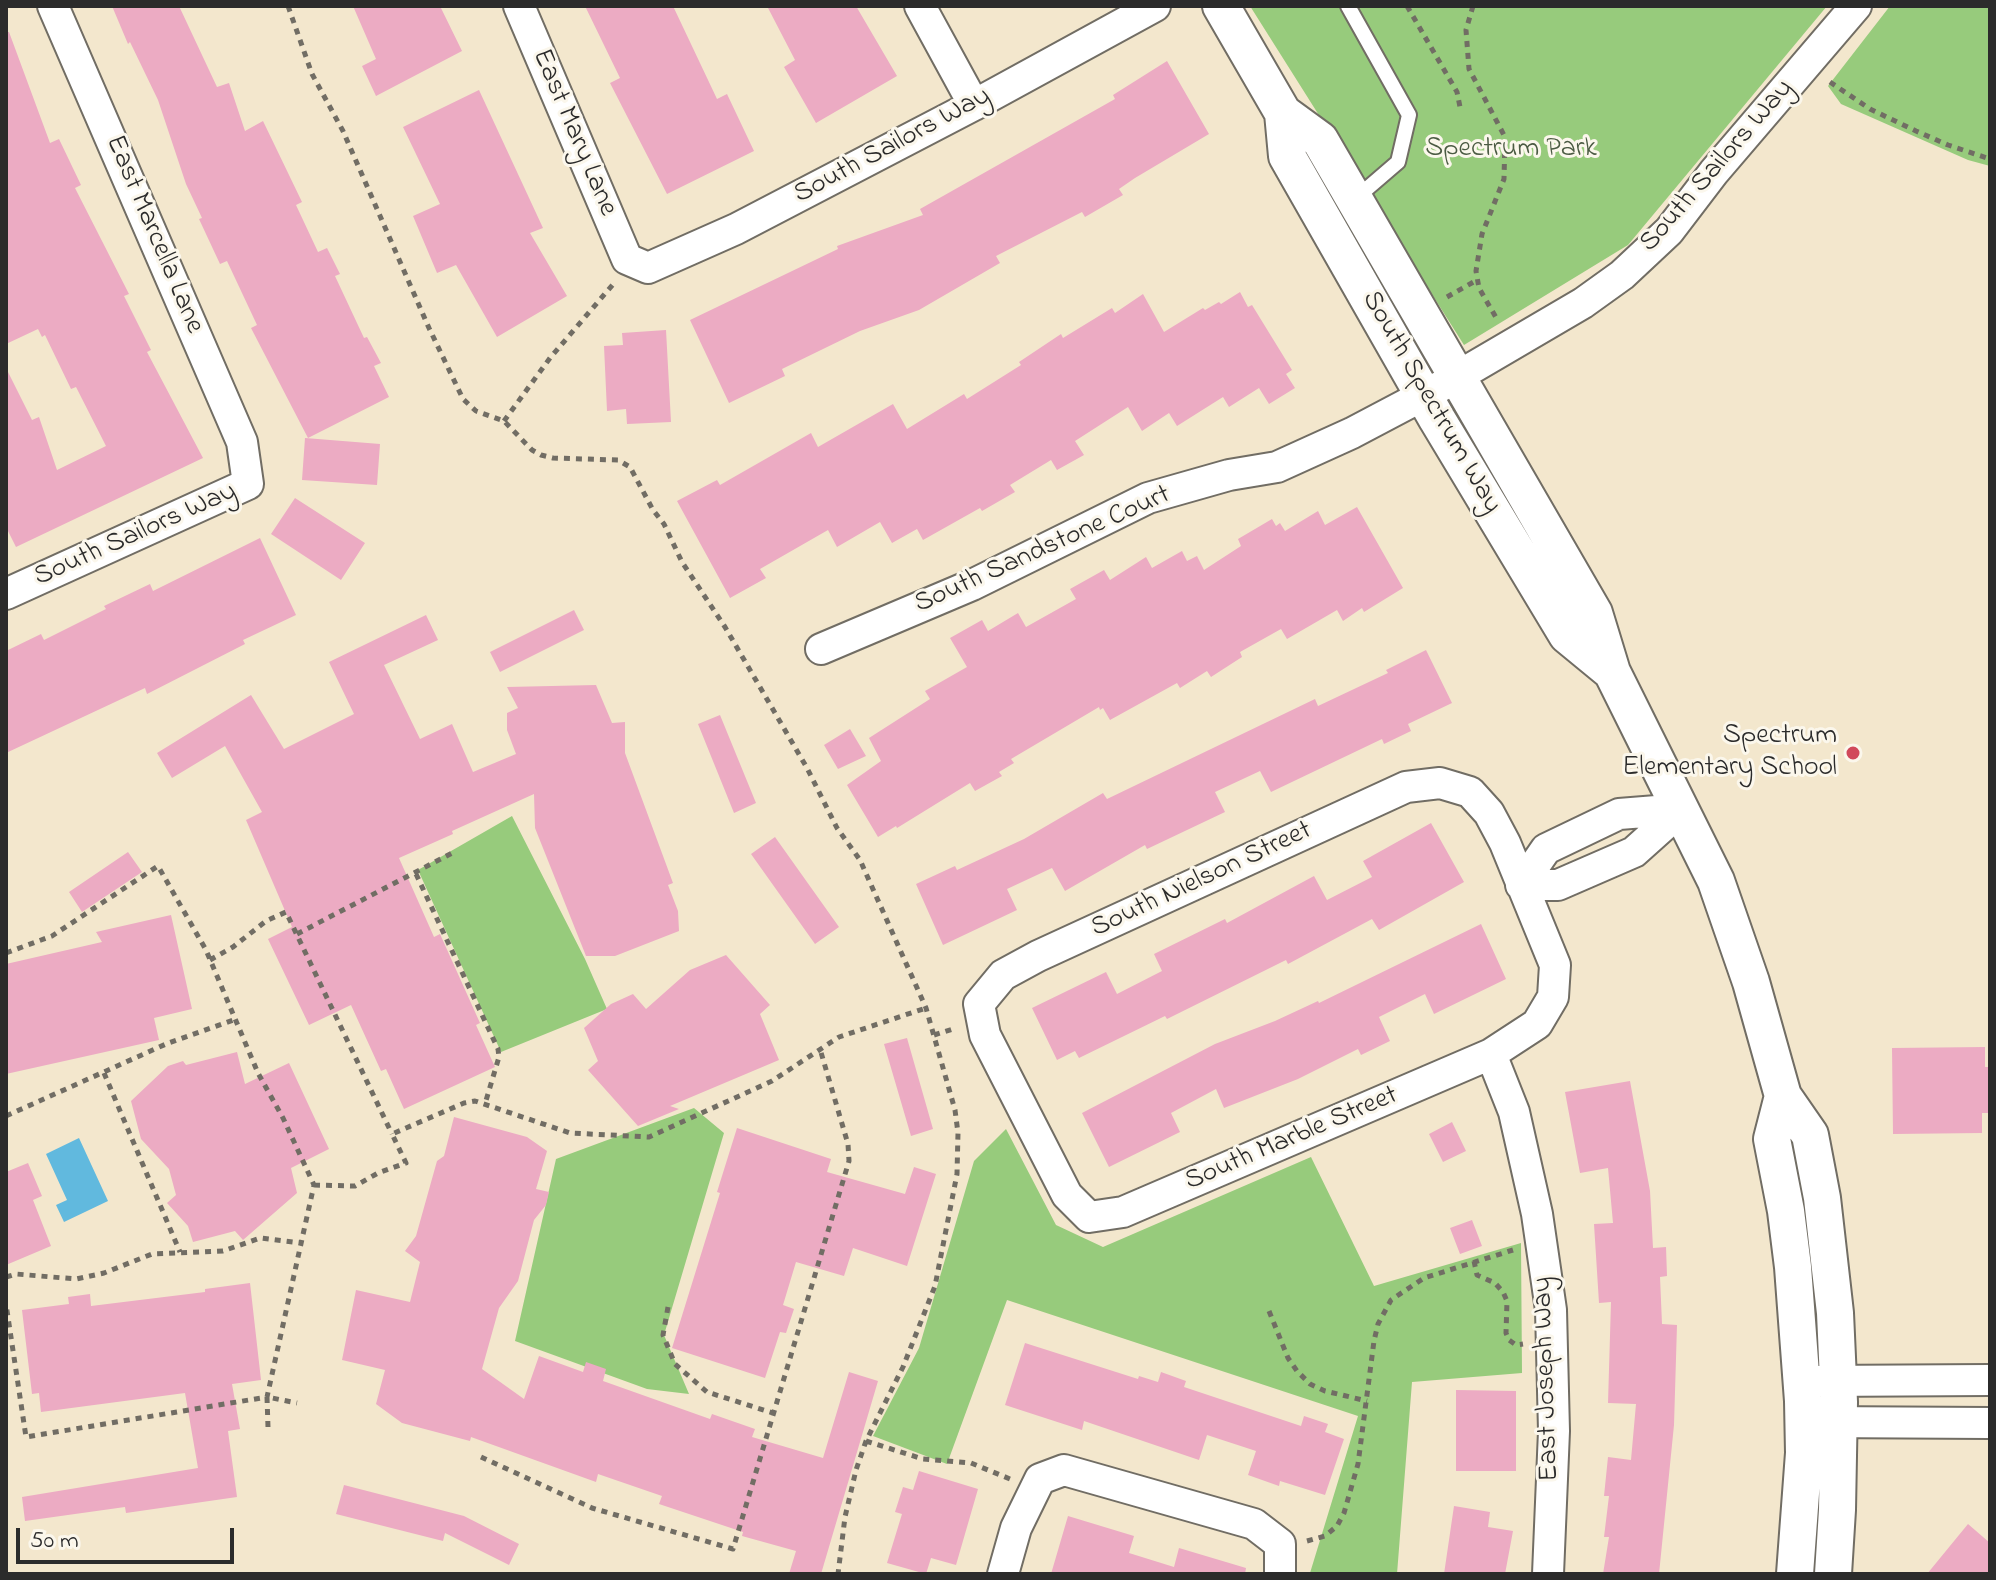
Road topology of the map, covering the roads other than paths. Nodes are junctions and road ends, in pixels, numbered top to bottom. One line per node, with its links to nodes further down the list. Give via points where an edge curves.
1 (53, 6): 13 (street, East Marcella Lane, via 242,442)
2 (519, 6): 11 (street, East Mary Lane)
3 (920, 6): 8 (street)
4 (1155, 6): 8 (street, South Sailors Way)
5 (1221, 6): 9 (street, South Spectrum Way)
6 (1348, 6): 10 (lane, via 1409,115 1398,162)
7 (1856, 6): 12 (street, South Sailors Way, via 1669,231 1622,275)
8 (974, 105): 11 (street, South Sailors Way, via 736,229 648,268)
9 (1283, 113): 10 (street, South Spectrum Way, via 1320,140); 12 (street, South Spectrum Way, via 1287,156)
10 (1354, 199): 12 (street, South Spectrum Way)
11 (621, 271)
12 (1442, 386): 15 (street, South Sandstone Court, via 1277,467 1148,498 972,585); 16 (street, South Spectrum Way, via 1594,613 1612,672)
13 (246, 466): 14 (street, South Sailors Way, via 248,484)
14 (6, 594)
15 (821, 649)
16 (1682, 809): 17 (street, via 1634,852 1558,885); 17 (street, via 1619,814 1546,849); 21 (street, South Spectrum Way, via 1733,929 1783,1096 1772,1139 1798,1322)
17 (1521, 885): 18 (street, via 1555,965 1553,997 1537,1024); 19 (street, South Nielson Street, via 1489,813 1470,792 1440,783 1406,787 1003,975 972,1015 1067,1195)
18 (1491, 1054): 19 (street, South Marble Street, via 1123,1212); 25 (street, East Joseph Way, via 1514,1112 1551,1310 1554,1431)
19 (1089, 1217)
20 (1990, 1380): 21 (street)
21 (1820, 1402): 22 (street); 26 (street, via 1804,1453); 27 (street, via 1837,1510)
22 (1990, 1423)
23 (1288, 1553): 24 (street, via 1254,1524 1064,1470 1040,1479 1016,1528)
24 (1003, 1574)
25 (1548, 1574)
26 (1795, 1574)
27 (1833, 1574)

